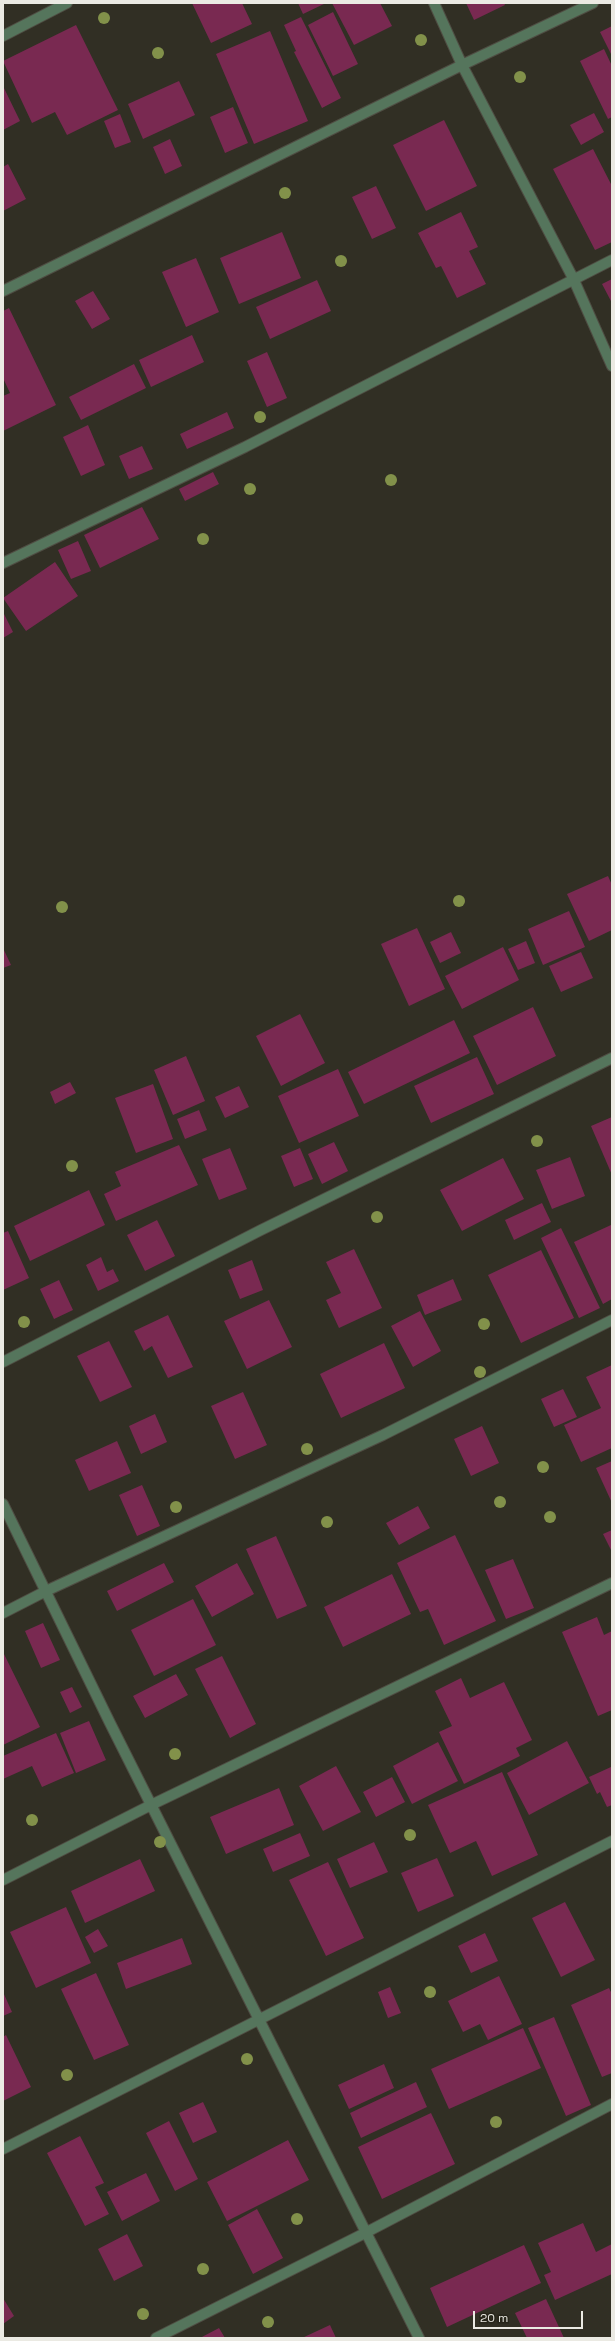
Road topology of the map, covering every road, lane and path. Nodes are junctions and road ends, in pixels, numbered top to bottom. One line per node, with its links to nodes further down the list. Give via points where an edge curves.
1 (67, 3): 4 (street)
2 (434, 3): 5 (street)
3 (592, 3): 5 (street)
4 (3, 36)
5 (462, 65): 7 (street); 8 (street)
6 (612, 260): 7 (street)
7 (573, 278): 9 (street); 10 (street, via 245,447)
8 (3, 291)
9 (612, 366)
10 (3, 563)
11 (612, 1058): 13 (street, via 262,1230)
12 (612, 1320): 16 (street, via 383,1435)
13 (3, 1362)
14 (3, 1504): 16 (street)
15 (612, 1583): 18 (street)
16 (46, 1591): 17 (street); 18 (street)
17 (3, 1613)
18 (151, 1805): 20 (street); 21 (street)
19 (612, 1841): 21 (street)
20 (3, 1880)
21 (258, 2019): 23 (street); 24 (street)
22 (612, 2104): 24 (street)
23 (3, 2149)
24 (365, 2233): 25 (street); 26 (street)
25 (156, 2338)
26 (419, 2338)

